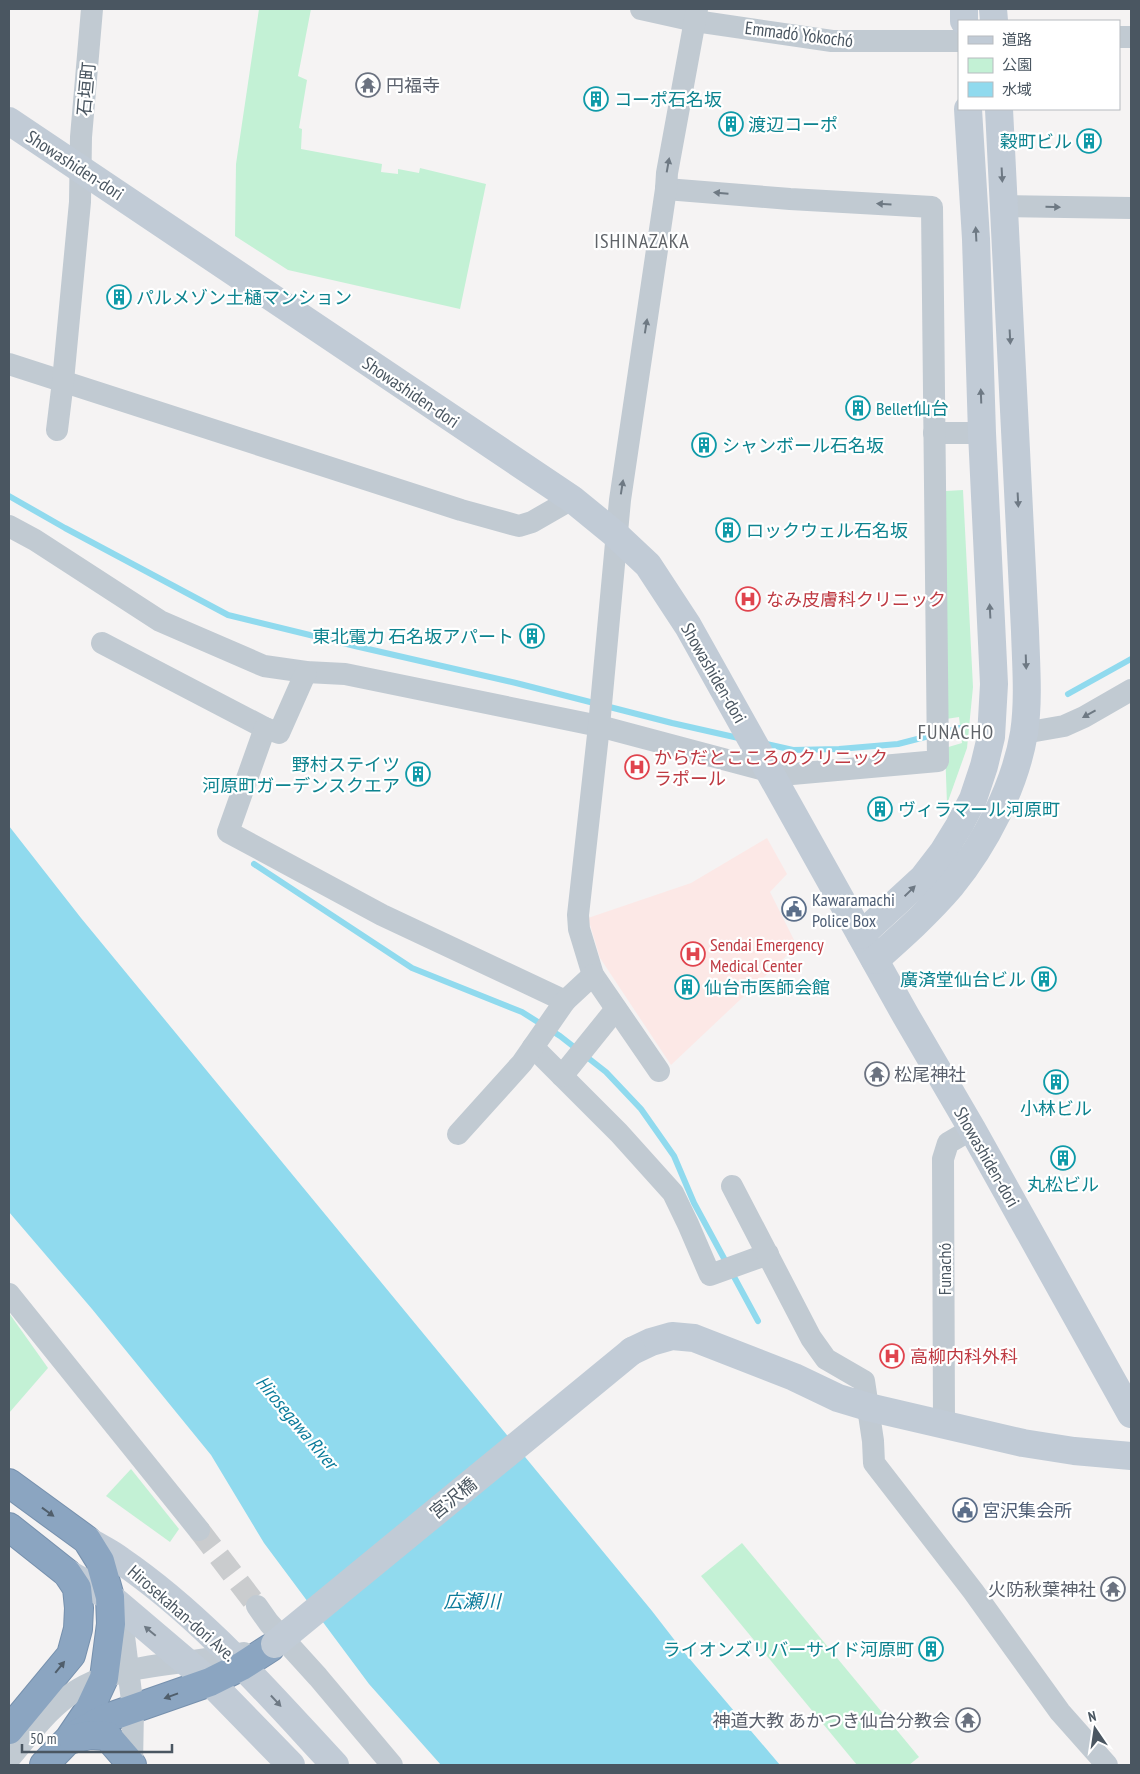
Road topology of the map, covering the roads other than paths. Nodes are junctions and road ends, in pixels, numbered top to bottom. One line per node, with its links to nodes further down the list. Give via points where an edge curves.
1 (92, 9): 8 (street, 石垣町)
2 (641, 9): 3 (street, Emmadó Yokochó)
3 (696, 15): 4 (street, Emmadó Yokochó, via 832,41); 9 (street, one-way to 3)
4 (958, 41)
5 (968, 110): 16 (street, one-way to 5)
6 (999, 110): 10 (street, one-way to 10)
7 (9, 121): 8 (street, Showashiden-dori)
8 (80, 168): 13 (street, 石垣町, via 80,202); 17 (street, Showashiden-dori)
9 (666, 189): 15 (street, one-way to 9, via 932,207); 19 (street, one-way to 9)
10 (1004, 206): 11 (street, one-way to 11); 25 (street, one-way to 25, via 1025,641)
11 (1131, 208)
12 (9, 364): 13 (street)
13 (63, 380): 14 (street, 石垣町); 17 (street, via 290,456 519,526)
14 (57, 430)
15 (934, 433): 16 (street); 26 (street, via 938,761 792,774)
16 (982, 433): 27 (street, one-way to 16, via 923,878 943,852 973,799 992,737 994,684)
17 (572, 499): 19 (street, Showashiden-dori)
18 (9, 526): 21 (street, via 160,621 264,666)
19 (616, 535): 23 (street); 26 (street, Showashiden-dori, via 648,566 688,626)
20 (102, 643): 24 (street)
21 (306, 672): 23 (street, via 345,674); 24 (street, via 279,733)
22 (1131, 690): 25 (street, one-way to 25, via 1064,726)
23 (599, 721): 26 (street); 29 (street, via 578,915)
24 (265, 728): 30 (street, via 228,832)
25 (1024, 733): 28 (street, via 1016,766 996,815 976,849 951,886)
26 (764, 763): 27 (street, Showashiden-dori)
27 (861, 934): 28 (street, Showashiden-dori)
28 (875, 960): 35 (street, Showashiden-dori)
29 (593, 975): 30 (street); 31 (street)
30 (561, 1007): 32 (street)
31 (616, 1009): 33 (street); 34 (street)
32 (536, 1042): 34 (street); 36 (street, via 522,1063)
33 (659, 1071)
34 (562, 1076): 38 (street, via 674,1193 710,1275)
35 (972, 1129): 41 (street, Showashiden-dori); 42 (street, Funachó, via 948,1143 944,1159)
36 (458, 1134)
37 (732, 1186): 38 (street)
38 (760, 1257): 40 (street, via 826,1359 864,1381)
39 (9, 1294): 46 (street)
40 (868, 1407): 42 (street, 宮沢橋); 50 (street, 宮沢橋, bridge, via 838,1398 694,1338 672,1336 651,1342 632,1351); 64 (street, via 874,1463 973,1591 1060,1712)
41 (1131, 1414)
42 (944, 1424): 43 (street, 宮沢橋, via 1024,1443)
43 (1131, 1456)
44 (9, 1483): 47 (highway, Hirosekahan-dori Ave., one-way to 47)
45 (9, 1527): 48 (highway, Hirosekahan-dori Ave.)
46 (199, 1530)
47 (87, 1540): 49 (highway, via 100,1560); 51 (street, Hirosekahan-dori Ave., via 120,1559 174,1601)
48 (67, 1573): 49 (street, Hirosekahan-dori Ave.); 56 (highway, one-way to 48, via 71,1655 78,1629 77,1588)
49 (110, 1597): 52 (street, Hirosekahan-dori Ave., one-way to 49); 53 (highway)
50 (265, 1628): 51 (highway); 63 (street)
51 (238, 1661): 52 (street); 54 (highway); 62 (street, Hirosekahan-dori Ave., one-way to 62)
52 (187, 1662): 53 (street); 54 (street, Hirosekahan-dori Ave.)
53 (116, 1675): 55 (street); 56 (street, via 67,1697); 57 (highway)
54 (210, 1682): 55 (highway, one-way to 55); 61 (street, Hirosekahan-dori Ave.)
55 (133, 1709): 57 (highway, via 104,1719); 60 (street)
56 (28, 1727): 58 (street)
57 (69, 1739): 59 (highway); 60 (highway, via 107,1736)
58 (9, 1759)
59 (44, 1765)
60 (132, 1765)
61 (291, 1765)
62 (335, 1765)
63 (392, 1765)
64 (1107, 1765)

